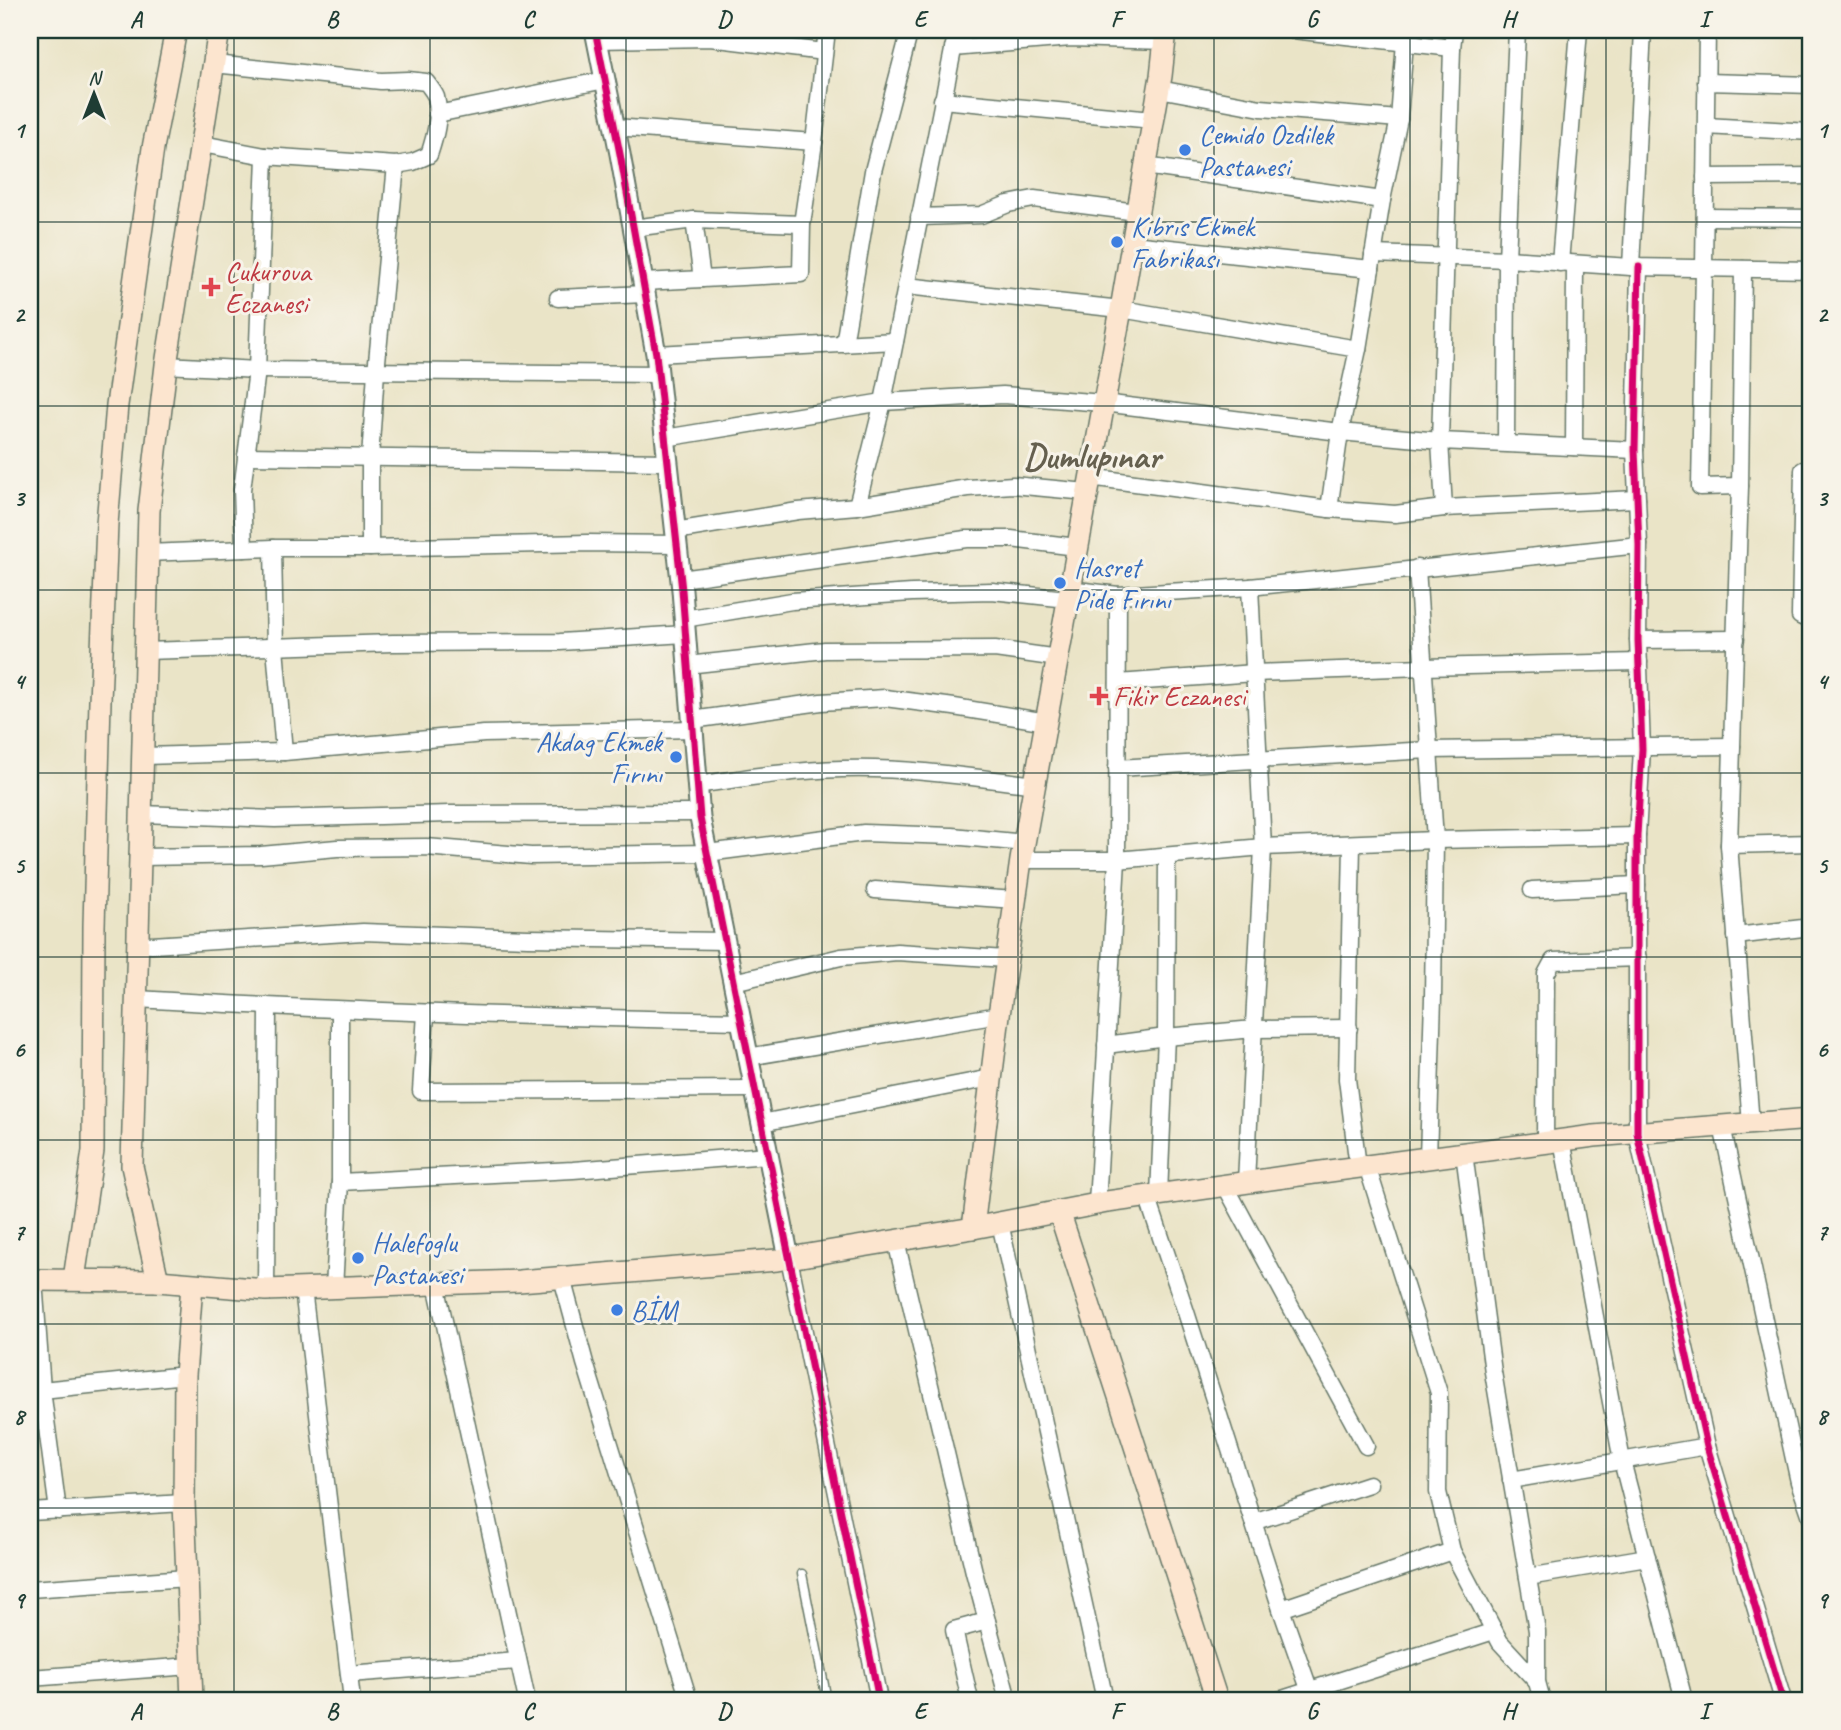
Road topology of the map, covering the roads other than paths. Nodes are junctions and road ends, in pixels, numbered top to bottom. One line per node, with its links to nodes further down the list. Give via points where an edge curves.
1 (176, 30): 178 (main road, via 153,148 118,392 108,511 94,926 93,1151)
2 (219, 30): 18 (main road)
3 (827, 30): 17 (street)
4 (910, 30): 60 (street, via 873,171)
5 (957, 30): 15 (street)
6 (1293, 30): 14 (street)
7 (1454, 30): 16 (street)
8 (1517, 30): 47 (street)
9 (1579, 30): 49 (street)
10 (1643, 30): 50 (street)
11 (1707, 30): 20 (street)
12 (595, 35): 17 (street, via 710,38); 19 (street)
13 (1165, 35): 15 (street); 22 (main road)
14 (1405, 43): 16 (street); 25 (street)
15 (953, 48): 23 (street)
16 (1451, 48): 46 (street)
17 (824, 52): 30 (street)
18 (214, 64): 24 (street, via 426,82 436,95); 31 (main road)
19 (605, 80): 24 (street); 28 (street)
20 (1706, 82): 21 (street); 27 (street)
21 (1811, 85)
22 (1159, 89): 25 (street, via 1261,108); 26 (main road)
23 (942, 100): 26 (street); 39 (street)
24 (438, 114): 33 (street, via 429,155)
25 (1399, 119): 37 (street)
26 (1153, 120): 34 (main road)
27 (1706, 126): 29 (street); 36 (street)
28 (615, 127): 30 (street); 44 (street)
29 (1811, 132)
30 (814, 142): 43 (street)
31 (202, 144): 32 (street); 63 (main road)
32 (265, 156): 33 (street); 64 (street)
33 (396, 165): 65 (street)
34 (1145, 166): 37 (street); 38 (main road)
35 (1811, 176): 36 (street)
36 (1705, 177): 40 (street)
37 (1382, 200): 48 (street)
38 (1137, 212): 39 (street, via 1034,200 981,215); 45 (main road)
39 (919, 216): 55 (street)
40 (1705, 217): 41 (street); 51 (street)
41 (1811, 218)
42 (694, 219): 43 (street); 44 (street); 54 (street)
43 (802, 224): 54 (street, via 801,274)
44 (633, 228): 56 (street)
45 (1132, 244): 48 (street); 58 (main road)
46 (1445, 258): 47 (street); 48 (street); 71 (street)
47 (1507, 259): 49 (street); 72 (street)
48 (1372, 262): 61 (street)
49 (1568, 263): 50 (street); 73 (street)
50 (1635, 267): 51 (street); 74 (street)
51 (1704, 268): 52 (street); 80 (street, via 1700,487)
52 (1743, 269): 53 (street); 80 (street)
53 (1811, 270)
54 (702, 279): 56 (street)
55 (906, 286): 58 (street); 59 (street)
56 (644, 288): 57 (street); 62 (street)
57 (558, 298)
58 (1121, 309): 61 (street); 68 (main road)
59 (895, 341): 60 (street); 67 (street)
60 (844, 344): 62 (street)
61 (1358, 349): 69 (street)
62 (656, 354): 66 (street)
63 (166, 365): 64 (street); 91 (main road)
64 (257, 370): 65 (street); 75 (street)
65 (376, 372): 66 (street); 76 (street)
66 (658, 374): 70 (street)
67 (883, 402): 68 (street, via 1003,395); 70 (street); 82 (street)
68 (1103, 403): 69 (street); 79 (main road)
69 (1340, 432): 71 (street); 84 (street)
70 (665, 438): 77 (street)
71 (1440, 441): 72 (street); 83 (street)
72 (1506, 443): 73 (street)
73 (1574, 447): 74 (street)
74 (1635, 450): 81 (street)
75 (246, 456): 76 (street); 90 (street)
76 (370, 458): 77 (street); 89 (street)
77 (668, 462): 85 (street)
78 (1811, 470): 97 (street, via 1803,470 1800,616)
79 (1088, 484): 82 (street, via 968,488); 84 (street); 87 (main road)
80 (1740, 486): 99 (street)
81 (1637, 499): 83 (street); 86 (street)
82 (857, 506): 85 (street, via 798,511)
83 (1444, 508): 84 (street, via 1395,514)
84 (1329, 509)
85 (676, 538): 89 (street); 93 (street)
86 (1639, 545): 92 (street); 100 (street)
87 (1077, 547): 93 (street, via 966,539); 95 (main road)
88 (273, 548): 89 (street); 90 (street); 101 (street)
89 (370, 548)
90 (244, 549): 91 (street)
91 (147, 553): 102 (main road)
92 (1417, 568): 94 (street); 106 (street)
93 (681, 579): 98 (street)
94 (1250, 587): 96 (street); 107 (street)
95 (1069, 594): 96 (street); 98 (street, via 912,593 792,601); 103 (main road)
96 (1118, 595): 108 (street)
97 (1811, 621)
98 (685, 626): 101 (street, via 560,642); 105 (street)
99 (1736, 639): 100 (street); 111 (street)
100 (1638, 640): 104 (street)
101 (275, 648): 102 (street); 114 (street)
102 (145, 651): 115 (main road)
103 (1058, 658): 105 (street, via 995,649 825,650); 109 (main road)
104 (1639, 662): 106 (street); 112 (street)
105 (687, 665): 110 (street)
106 (1423, 667): 107 (street); 113 (street)
107 (1254, 673): 108 (street); 116 (street)
108 (1118, 683): 117 (street)
109 (1047, 722): 110 (street, via 885,698 821,702); 119 (main road)
110 (692, 724): 114 (street, via 484,734); 118 (street)
111 (1732, 746): 112 (street); 126 (street)
112 (1642, 749): 113 (street); 122 (street)
113 (1429, 750): 116 (street); 123 (street)
114 (284, 752): 115 (street)
115 (144, 756): 121 (main road)
116 (1259, 761): 117 (street); 127 (street)
117 (1117, 768): 132 (street)
118 (697, 785): 119 (street, via 843,769 931,771); 120 (street)
119 (1035, 785): 128 (main road)
120 (699, 813): 121 (street, via 275,820); 129 (street)
121 (141, 814): 131 (main road)
122 (1637, 836): 123 (street); 133 (street)
123 (1435, 840): 125 (street); 165 (street)
124 (1811, 843): 126 (street)
125 (1352, 845): 127 (street); 150 (street)
126 (1729, 845): 138 (street)
127 (1263, 847): 130 (street); 151 (street)
128 (1023, 851): 129 (street, via 952,836 864,833); 132 (street); 136 (main road)
129 (707, 853): 131 (street, via 531,856 426,847); 139 (street)
130 (1167, 856): 132 (street); 152 (street)
131 (141, 857): 140 (main road)
132 (1116, 860): 153 (street)
133 (1637, 885): 135 (street); 141 (street)
134 (875, 890): 136 (street)
135 (1532, 890)
136 (1015, 900): 142 (main road)
137 (1811, 927): 138 (street)
138 (1736, 936): 159 (street)
139 (725, 941): 140 (street, via 363,932); 143 (street)
140 (139, 944): 144 (main road)
141 (1638, 958): 161 (street); 162 (street, via 1553,961 1546,974)
142 (1006, 959): 143 (street, via 897,952 841,957); 148 (main road)
143 (733, 982): 149 (street)
144 (137, 999): 145 (street); 180 (main road, via 132,1166)
145 (268, 1007): 146 (street); 185 (street)
146 (340, 1010): 147 (street); 167 (street)
147 (426, 1013): 149 (street); 156 (street, via 421,1091)
148 (999, 1015): 154 (street); 155 (main road)
149 (741, 1021): 154 (street)
150 (1349, 1028): 151 (street); 166 (street, via 1347,1079)
151 (1254, 1029): 152 (street); 168 (street)
152 (1166, 1037): 153 (street); 170 (street)
153 (1107, 1045): 171 (street)
154 (748, 1057): 156 (street)
155 (991, 1078): 158 (street); 174 (main road)
156 (754, 1089): 158 (street)
157 (1811, 1119): 159 (main road)
158 (761, 1123): 164 (street)
159 (1751, 1124): 160 (main road)
160 (1722, 1126): 161 (main road); 196 (street, via 1799,1482)
161 (1637, 1133): 162 (main road); 189 (street)
162 (1553, 1142): 163 (main road); 190 (street)
163 (1464, 1153): 165 (main road); 191 (street)
164 (768, 1155): 167 (street); 176 (street)
165 (1429, 1158): 166 (main road)
166 (1362, 1166): 168 (main road); 198 (street, via 1439,1393 1438,1492)
167 (340, 1182): 183 (street)
168 (1246, 1182): 169 (main road)
169 (1225, 1185): 170 (main road); 188 (street)
170 (1153, 1195): 171 (main road); 197 (street)
171 (1097, 1204): 172 (main road)
172 (1059, 1211): 173 (main road); 222 (main road)
173 (1000, 1223): 174 (main road); 221 (street)
174 (973, 1228): 175 (main road)
175 (897, 1241): 176 (main road); 205 (street)
176 (789, 1258): 177 (main road); 218 (street)
177 (562, 1278): 181 (main road); 216 (street)
178 (74, 1279): 179 (main road); 180 (main road)
179 (32, 1280): 187 (street)
180 (158, 1281): 182 (main road)
181 (436, 1284): 183 (main road); 207 (street)
182 (192, 1285): 185 (main road); 186 (main road)
183 (334, 1288): 184 (main road)
184 (303, 1289): 185 (main road); 209 (street)
185 (266, 1290)
186 (185, 1375): 187 (street); 193 (main road)
187 (43, 1391): 194 (street)
188 (1366, 1446)
189 (1707, 1446): 190 (street); 226 (street)
190 (1622, 1461): 191 (street); 199 (street)
191 (1511, 1480): 201 (street)
192 (1369, 1484): 197 (street)
193 (184, 1503): 194 (street); 202 (main road)
194 (58, 1511): 195 (street)
195 (30, 1512)
196 (1811, 1517)
197 (1253, 1522): 204 (street)
198 (1452, 1551): 204 (street); 206 (street)
199 (1647, 1557): 201 (street); 225 (street)
200 (802, 1574): 217 (lane)
201 (1528, 1577): 211 (street, via 1537,1631)
202 (187, 1578): 203 (street); 208 (main road)
203 (30, 1589)
204 (1281, 1609): 212 (street)
205 (987, 1621): 219 (street, via 954,1630); 220 (street)
206 (1494, 1631): 211 (street); 212 (street)
207 (518, 1661): 209 (street); 215 (street)
208 (191, 1666): 210 (street); 213 (main road)
209 (349, 1674): 214 (street)
210 (30, 1678)
211 (1537, 1682): 224 (street)
212 (1312, 1695): 223 (street)
213 (192, 1700)
214 (352, 1700)
215 (527, 1700)
216 (689, 1700)
217 (827, 1700)
218 (879, 1700)
219 (970, 1700)
220 (1008, 1700)
221 (1105, 1700)
222 (1217, 1700)
223 (1279, 1700)
224 (1542, 1700)
225 (1684, 1700)
226 (1783, 1700)

